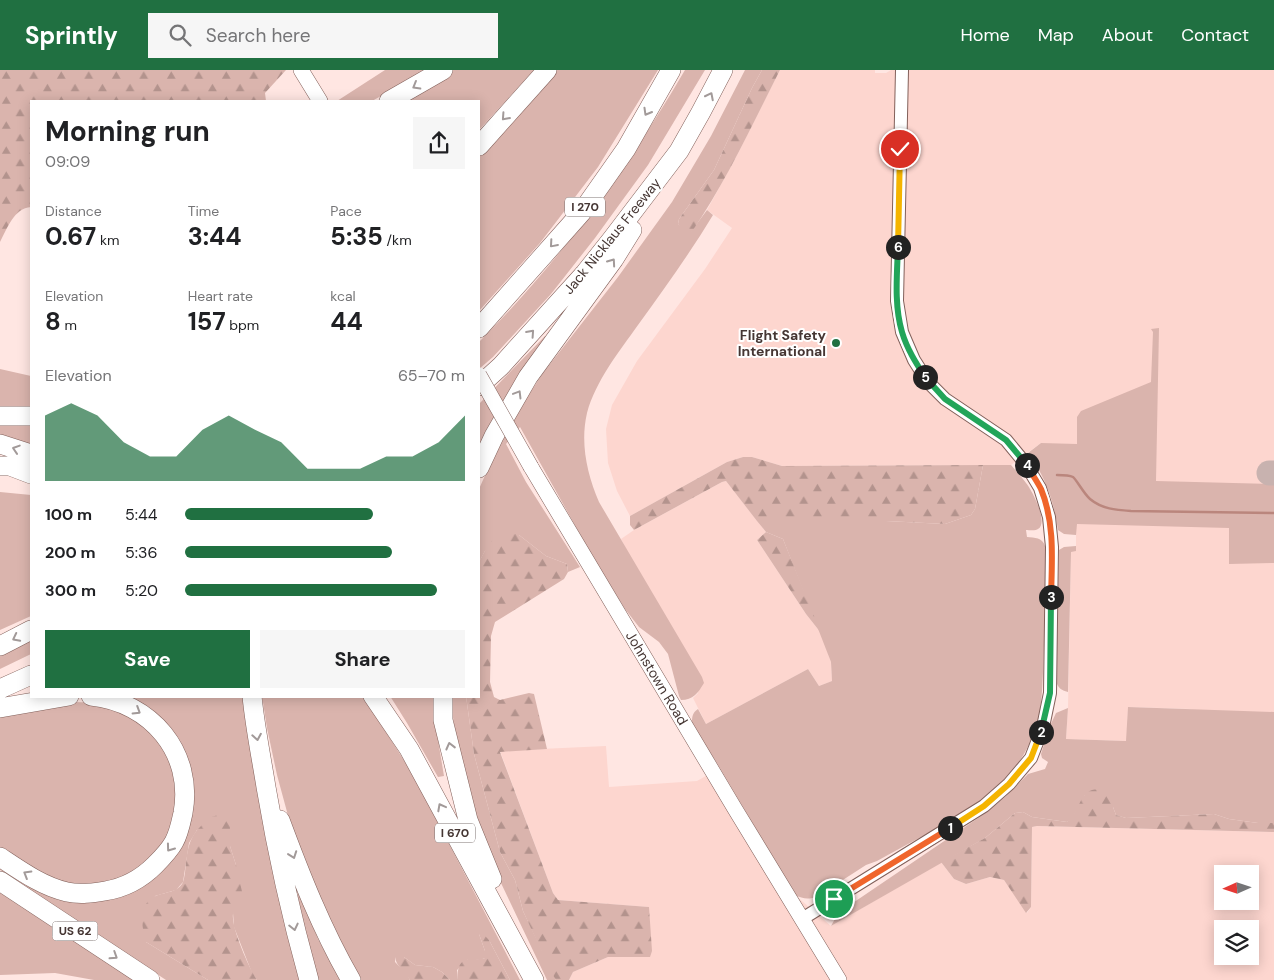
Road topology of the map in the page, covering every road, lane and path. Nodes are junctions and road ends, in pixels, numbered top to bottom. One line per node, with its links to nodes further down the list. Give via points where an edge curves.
1 (301, 70): 7 (main road)
2 (443, 70): 8 (highway, one-way to 8)
3 (547, 70): 9 (highway, one-way to 9)
4 (671, 70): 11 (highway, I 270, one-way to 11, via 626,149 581,213)
5 (723, 70): 10 (highway, Jack Nicklaus Freeway / I 270, one-way to 5)
6 (902, 70): 35 (street, via 897,301 902,332 928,382 945,399 1006,440 1040,488 1049,518 1052,547 1050,693 1031,758 1009,784 984,806)
7 (319, 100)
8 (391, 100)
9 (480, 145)
10 (679, 151): 13 (highway, Jack Nicklaus Freeway / I 270, one-way to 10, via 585,273); 19 (highway, one-way to 10, via 528,377 614,259)
11 (480, 327)
12 (480, 377): 35 (main road, Johnstown Road, bridge)
13 (480, 385)
14 (0, 416): 15 (highway)
15 (30, 416)
16 (0, 444): 17 (highway, one-way to 16)
17 (30, 454)
18 (0, 466): 20 (highway, via 10,466)
19 (480, 466)
20 (28, 474): 21 (highway)
21 (0, 476)
22 (30, 631): 23 (highway, one-way to 23)
23 (0, 646)
24 (30, 675): 25 (highway)
25 (0, 689)
26 (58, 698): 31 (highway)
27 (102, 698): 33 (highway, one-way to 33, via 125,704 148,718 173,748 186,789 175,841 163,858 132,883 90,894 47,885)
28 (252, 698): 32 (highway, one-way to 32)
29 (374, 698): 36 (highway, I 670, one-way to 29, via 410,749)
30 (443, 698): 36 (highway, one-way to 30, via 468,820 443,720)
31 (0, 708)
32 (264, 777): 38 (highway, one-way to 38, via 277,852); 39 (highway, one-way to 39, via 299,872)
33 (0, 857)
34 (0, 881): 37 (highway, US 62, one-way to 37)
35 (802, 919): 40 (main road, Johnstown Road)
36 (532, 976)
37 (150, 980)
38 (309, 980)
39 (351, 980)
40 (839, 980)

